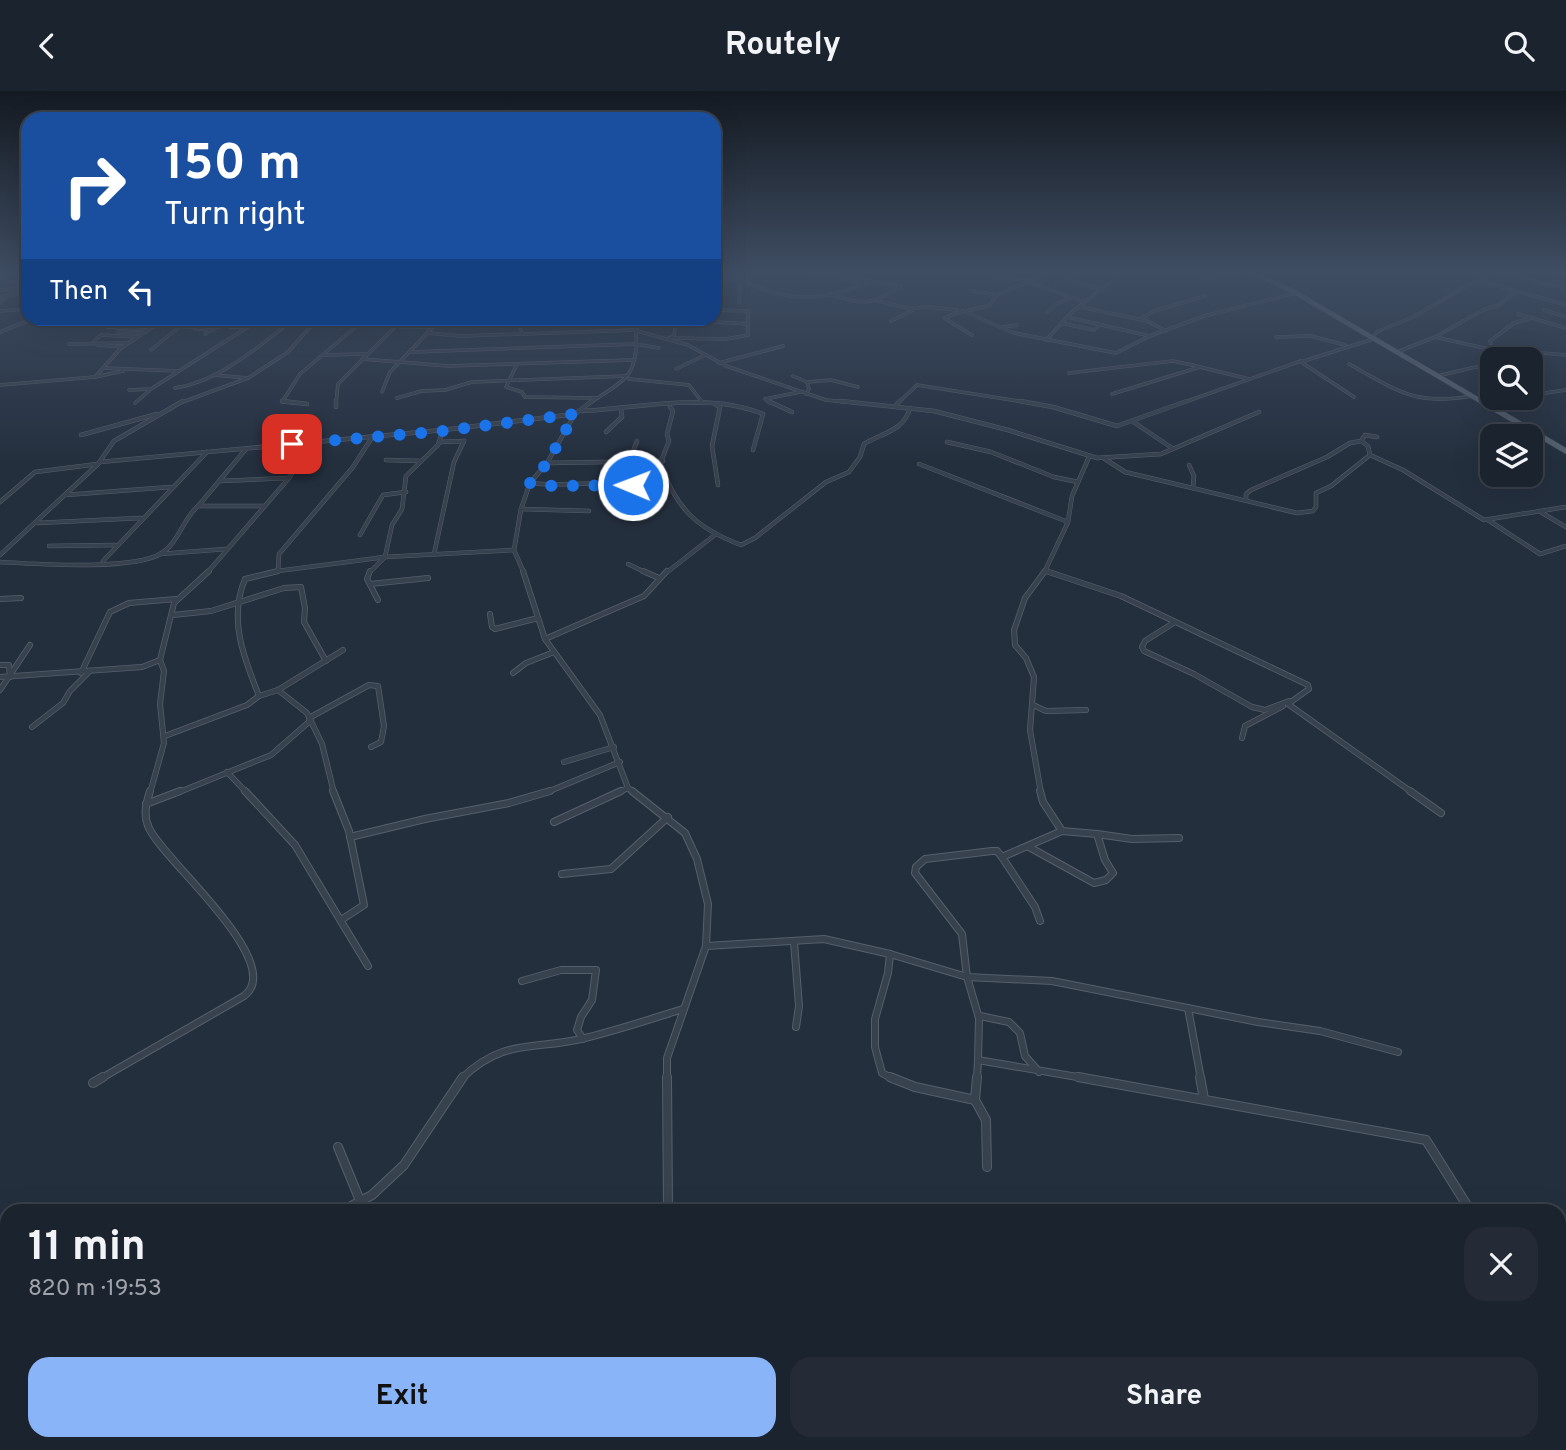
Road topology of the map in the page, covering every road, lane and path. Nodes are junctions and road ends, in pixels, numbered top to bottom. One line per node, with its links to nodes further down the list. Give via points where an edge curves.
1 (101, 335): 32 (street)
2 (109, 335): 24 (street)
3 (140, 335): 24 (street)
4 (167, 335): 43 (street)
5 (233, 335): 63 (street)
6 (271, 335): 65 (street)
7 (303, 335): 69 (street, via 288,352)
8 (347, 335): 47 (street)
9 (388, 335): 48 (street)
10 (426, 335): 44 (street)
11 (455, 335): 12 (street)
12 (479, 335)
13 (636, 335): 36 (street)
14 (656, 335): 27 (street)
15 (673, 335): 27 (street)
16 (710, 335): 29 (street)
17 (746, 335): 30 (street)
18 (1030, 335): 31 (street)
19 (1050, 335): 31 (street)
20 (1368, 335): 28 (main road)
21 (1374, 335): 28 (street)
22 (1438, 335): 26 (street)
23 (1150, 336): 31 (street, via 1116,353)
24 (137, 337): 34 (street)
25 (1276, 337): 38 (street, via 1311,336)
26 (1435, 337): 41 (street); 45 (street)
27 (665, 338): 29 (street); 49 (street)
28 (1372, 338): 38 (street); 45 (main road)
29 (709, 339): 30 (street)
30 (726, 339): 33 (street)
31 (1046, 340)
32 (93, 342): 34 (street); 35 (street)
33 (735, 342)
34 (128, 343): 40 (street)
35 (69, 344)
36 (635, 344): 42 (street); 44 (street); 52 (street)
37 (79, 345): 40 (street)
38 (1350, 345): 53 (street)
39 (783, 346): 55 (street)
40 (123, 347): 60 (street)
41 (1487, 347)
42 (659, 348)
43 (150, 350)
44 (410, 352): 54 (street)
45 (1397, 352): 67 (main road)
46 (1543, 353): 50 (street)
47 (324, 355): 48 (street); 92 (street, via 300,374 282,402)
48 (367, 355): 51 (street)
49 (705, 355): 55 (street); 62 (street)
50 (1566, 355)
51 (362, 359): 54 (street); 95 (street, via 338,384)
52 (633, 360): 57 (street); 70 (street)
53 (1301, 362): 71 (street); 86 (street)
54 (397, 363): 57 (street); 80 (street)
55 (719, 363): 81 (street)
56 (1349, 364): 85 (street, via 1387,388 1418,400)
57 (516, 366): 72 (street)
58 (1480, 366): 67 (street)
59 (1199, 367): 64 (street, via 1173,361); 71 (street); 84 (street)
60 (103, 369): 61 (street); 68 (street)
61 (136, 369): 63 (street); 68 (street)
62 (676, 369)
63 (178, 371): 77 (street)
64 (1069, 373)
65 (214, 375): 69 (street); 76 (street)
66 (793, 376): 73 (street)
67 (1437, 376): 85 (main road)
68 (95, 377): 74 (street)
69 (248, 378): 99 (street)
70 (628, 378): 72 (street); 88 (street); 90 (street, via 689,385)
71 (1253, 379): 104 (street)
72 (510, 381): 87 (street, via 472,382); 88 (street, via 506,389 519,390 524,397)
73 (807, 382): 75 (street, via 831,380); 83 (street)
74 (0, 385)
75 (858, 387)
76 (175, 388)
77 (151, 389): 78 (street); 91 (street)
78 (129, 390)
79 (1566, 390): 82 (street)
80 (382, 392)
81 (800, 392): 83 (street); 102 (street, via 765,399)
82 (1543, 393)
83 (806, 394): 94 (street, via 834,402)
84 (1112, 394)
85 (1472, 396): 89 (main road)
86 (1354, 397)
87 (397, 398)
88 (598, 398): 101 (street)
89 (1480, 400)
90 (702, 402): 93 (street); 96 (street)
91 (135, 403)
92 (307, 404)
93 (715, 404): 117 (street, via 763,414); 135 (street, via 720,407 711,459)
94 (896, 405): 97 (street); 104 (street, via 923,385 1053,407 1114,426)
95 (336, 407)
96 (670, 407): 98 (street); 126 (street)
97 (910, 408): 121 (street, via 980,422); 154 (street, via 908,417 890,432 864,444 849,472 826,482 755,538 741,545)
98 (621, 409): 101 (street); 106 (street, via 622,417)
99 (170, 410): 107 (street); 127 (street, via 114,441)
100 (1497, 410): 118 (main road)
101 (577, 412): 105 (street); 128 (street)
102 (792, 412)
103 (1259, 412): 115 (street)
104 (1132, 421): 115 (street)
105 (443, 431): 108 (street); 112 (street)
106 (606, 432)
107 (81, 435)
108 (373, 436): 114 (street); 168 (street, via 353,467 279,554)
109 (1377, 437): 111 (street, via 1365,435)
110 (637, 441): 125 (street)
111 (1361, 441): 120 (street); 141 (street, via 1251,490)
112 (440, 442): 124 (street); 162 (street, via 464,441 453,460 447,503 434,534)
113 (947, 442): 133 (street)
114 (312, 443): 116 (street); 131 (street)
115 (1172, 448): 122 (street, via 1161,454)
116 (246, 449): 119 (street); 132 (street)
117 (753, 450)
118 (1566, 451)
119 (207, 452): 127 (street); 136 (street)
120 (1370, 455): 141 (street, via 1316,493 1312,511 1297,513); 150 (street)
121 (1089, 457): 122 (street); 133 (street)
122 (1105, 459): 137 (street, via 1125,472)
123 (386, 460): 124 (street)
124 (421, 461): 138 (street, via 407,476)
125 (629, 461): 126 (street); 128 (street)
126 (663, 461): 154 (street, via 660,464 678,506 695,523)
127 (99, 463): 140 (street); 142 (street, via 35,472)
128 (547, 463): 134 (street)
129 (919, 464): 151 (street)
130 (1189, 465): 137 (street)
131 (289, 478): 132 (street); 144 (street)
132 (220, 481): 143 (street)
133 (1078, 482): 151 (street)
134 (530, 483): 139 (street, via 633,485); 146 (street)
135 (718, 485)
136 (172, 487): 140 (street); 149 (street)
137 (1193, 488): 141 (street)
138 (406, 492): 155 (street, via 383,495); 164 (street)
139 (650, 493)
140 (65, 495): 152 (street)
141 (1246, 500)
142 (0, 502)
143 (198, 506): 144 (street); 161 (street)
144 (264, 506): 159 (street)
145 (1566, 507): 148 (street)
146 (522, 509): 147 (street); 160 (street)
147 (589, 511)
148 (1539, 511): 150 (street); 153 (street)
149 (141, 518): 152 (street); 156 (street)
150 (1489, 520): 158 (street, via 1540,554)
151 (1068, 521): 169 (street)
152 (37, 523): 163 (street)
153 (1566, 527)
154 (716, 534): 171 (street)
155 (360, 535)
156 (115, 545): 157 (street); 165 (street)
157 (49, 546)
158 (1566, 546)
159 (226, 549): 161 (street); 175 (street, via 203,578)
160 (514, 550): 162 (street); 180 (street)
161 (160, 554): 165 (street)
162 (434, 554): 164 (street)
163 (0, 555)
164 (385, 557): 168 (street); 172 (street, via 370,572)
165 (102, 561): 166 (street, via 63,565)
166 (0, 562)
167 (628, 564): 171 (street)
168 (278, 571): 177 (street, via 245,579)
169 (1046, 571): 181 (street, via 1121,596); 198 (street, via 1025,598 1014,629 1015,645 1034,677)
170 (428, 578): 172 (street)
171 (659, 578): 182 (street, via 644,596)
172 (370, 584): 176 (street)
173 (21, 598): 174 (street)
174 (0, 599)
175 (176, 599): 179 (street); 190 (street, via 129,603 110,612)
176 (378, 600)
177 (239, 602): 179 (street); 187 (street, via 301,587 303,622); 196 (street, via 243,657)
178 (489, 614): 180 (street, via 495,629)
179 (173, 615): 186 (street)
180 (538, 618): 182 (street)
181 (1175, 622): 197 (street, via 1308,685 1309,689); 197 (street, via 1145,641 1144,651 1252,707 1265,710)
182 (545, 639): 185 (street)
183 (30, 645): 193 (street)
184 (343, 650): 187 (street)
185 (554, 652): 191 (street); 205 (street, via 594,705)
186 (160, 660): 189 (street, via 142,667); 202 (street)
187 (326, 661): 194 (street)
188 (0, 665): 193 (street, via 9,665)
189 (90, 671): 190 (street); 201 (street, via 64,703)
190 (81, 673): 193 (street)
191 (513, 673)
192 (0, 677): 193 (street)
193 (10, 677): 195 (street)
194 (278, 690): 196 (street); 200 (street, via 307,713)
195 (0, 691)
196 (260, 696): 202 (street)
197 (1288, 702): 203 (street, via 1245,726); 211 (street)
198 (1032, 705): 199 (street, via 1044,711); 214 (street, via 1031,740 1039,786)
199 (1086, 710)
200 (309, 720): 204 (street, via 369,685 378,686 385,733 382,742); 208 (street, via 278,750); 216 (street, via 322,744)
201 (32, 727)
202 (165, 736): 210 (street)
203 (1242, 738)
204 (371, 747)
205 (614, 747): 206 (street); 207 (street)
206 (564, 762)
207 (620, 762): 209 (street); 216 (street, via 527,799)
208 (227, 772): 210 (street); 221 (street, via 295,845)
209 (628, 787): 212 (street); 213 (street)
210 (146, 804): 237 (street, via 146,821 154,838 223,918 249,960 255,981 252,990 238,1000)
211 (1441, 813)
212 (668, 817): 220 (street, via 611,869); 224 (street, via 685,833 697,859 708,904)
213 (554, 822)
214 (1062, 831): 215 (street); 218 (street)
215 (1097, 834): 217 (street); 218 (street, via 1113,873 1094,883)
216 (350, 837): 221 (street, via 364,905)
217 (1179, 838)
218 (1029, 847): 219 (street)
219 (1002, 857): 222 (street); 227 (street, via 992,851 925,859 916,867 915,873 962,935)
220 (562, 874)
221 (341, 920): 226 (street)
222 (1040, 921)
223 (794, 942): 224 (street); 225 (street, via 824,939); 232 (street)
224 (706, 946): 230 (street)
225 (890, 954): 227 (street); 239 (street, via 890,973 877,1004 874,1041 882,1073 898,1082)
226 (368, 966)
227 (967, 977): 229 (street, via 1052,981); 231 (street)
228 (522, 981): 233 (street, via 561,970 596,971 592,1000 577,1030)
229 (1188, 1008): 234 (street, via 1320,1031); 238 (street)
230 (683, 1009): 233 (street); 243 (street, via 667,1058)
231 (980, 1016): 235 (street); 236 (street, via 1009,1022 1020,1033 1025,1056)
232 (796, 1027)
233 (583, 1039): 242 (street, via 509,1049 485,1058 462,1078 404,1165)
234 (1398, 1052)
235 (978, 1061): 236 (street); 239 (street)
236 (1039, 1072): 238 (street)
237 (93, 1083)
238 (1204, 1099): 244 (street, via 1426,1140)
239 (975, 1100): 241 (street, via 986,1120)
240 (338, 1147): 242 (street)
241 (987, 1167)
242 (361, 1203)
243 (668, 1204)
244 (1466, 1204)

